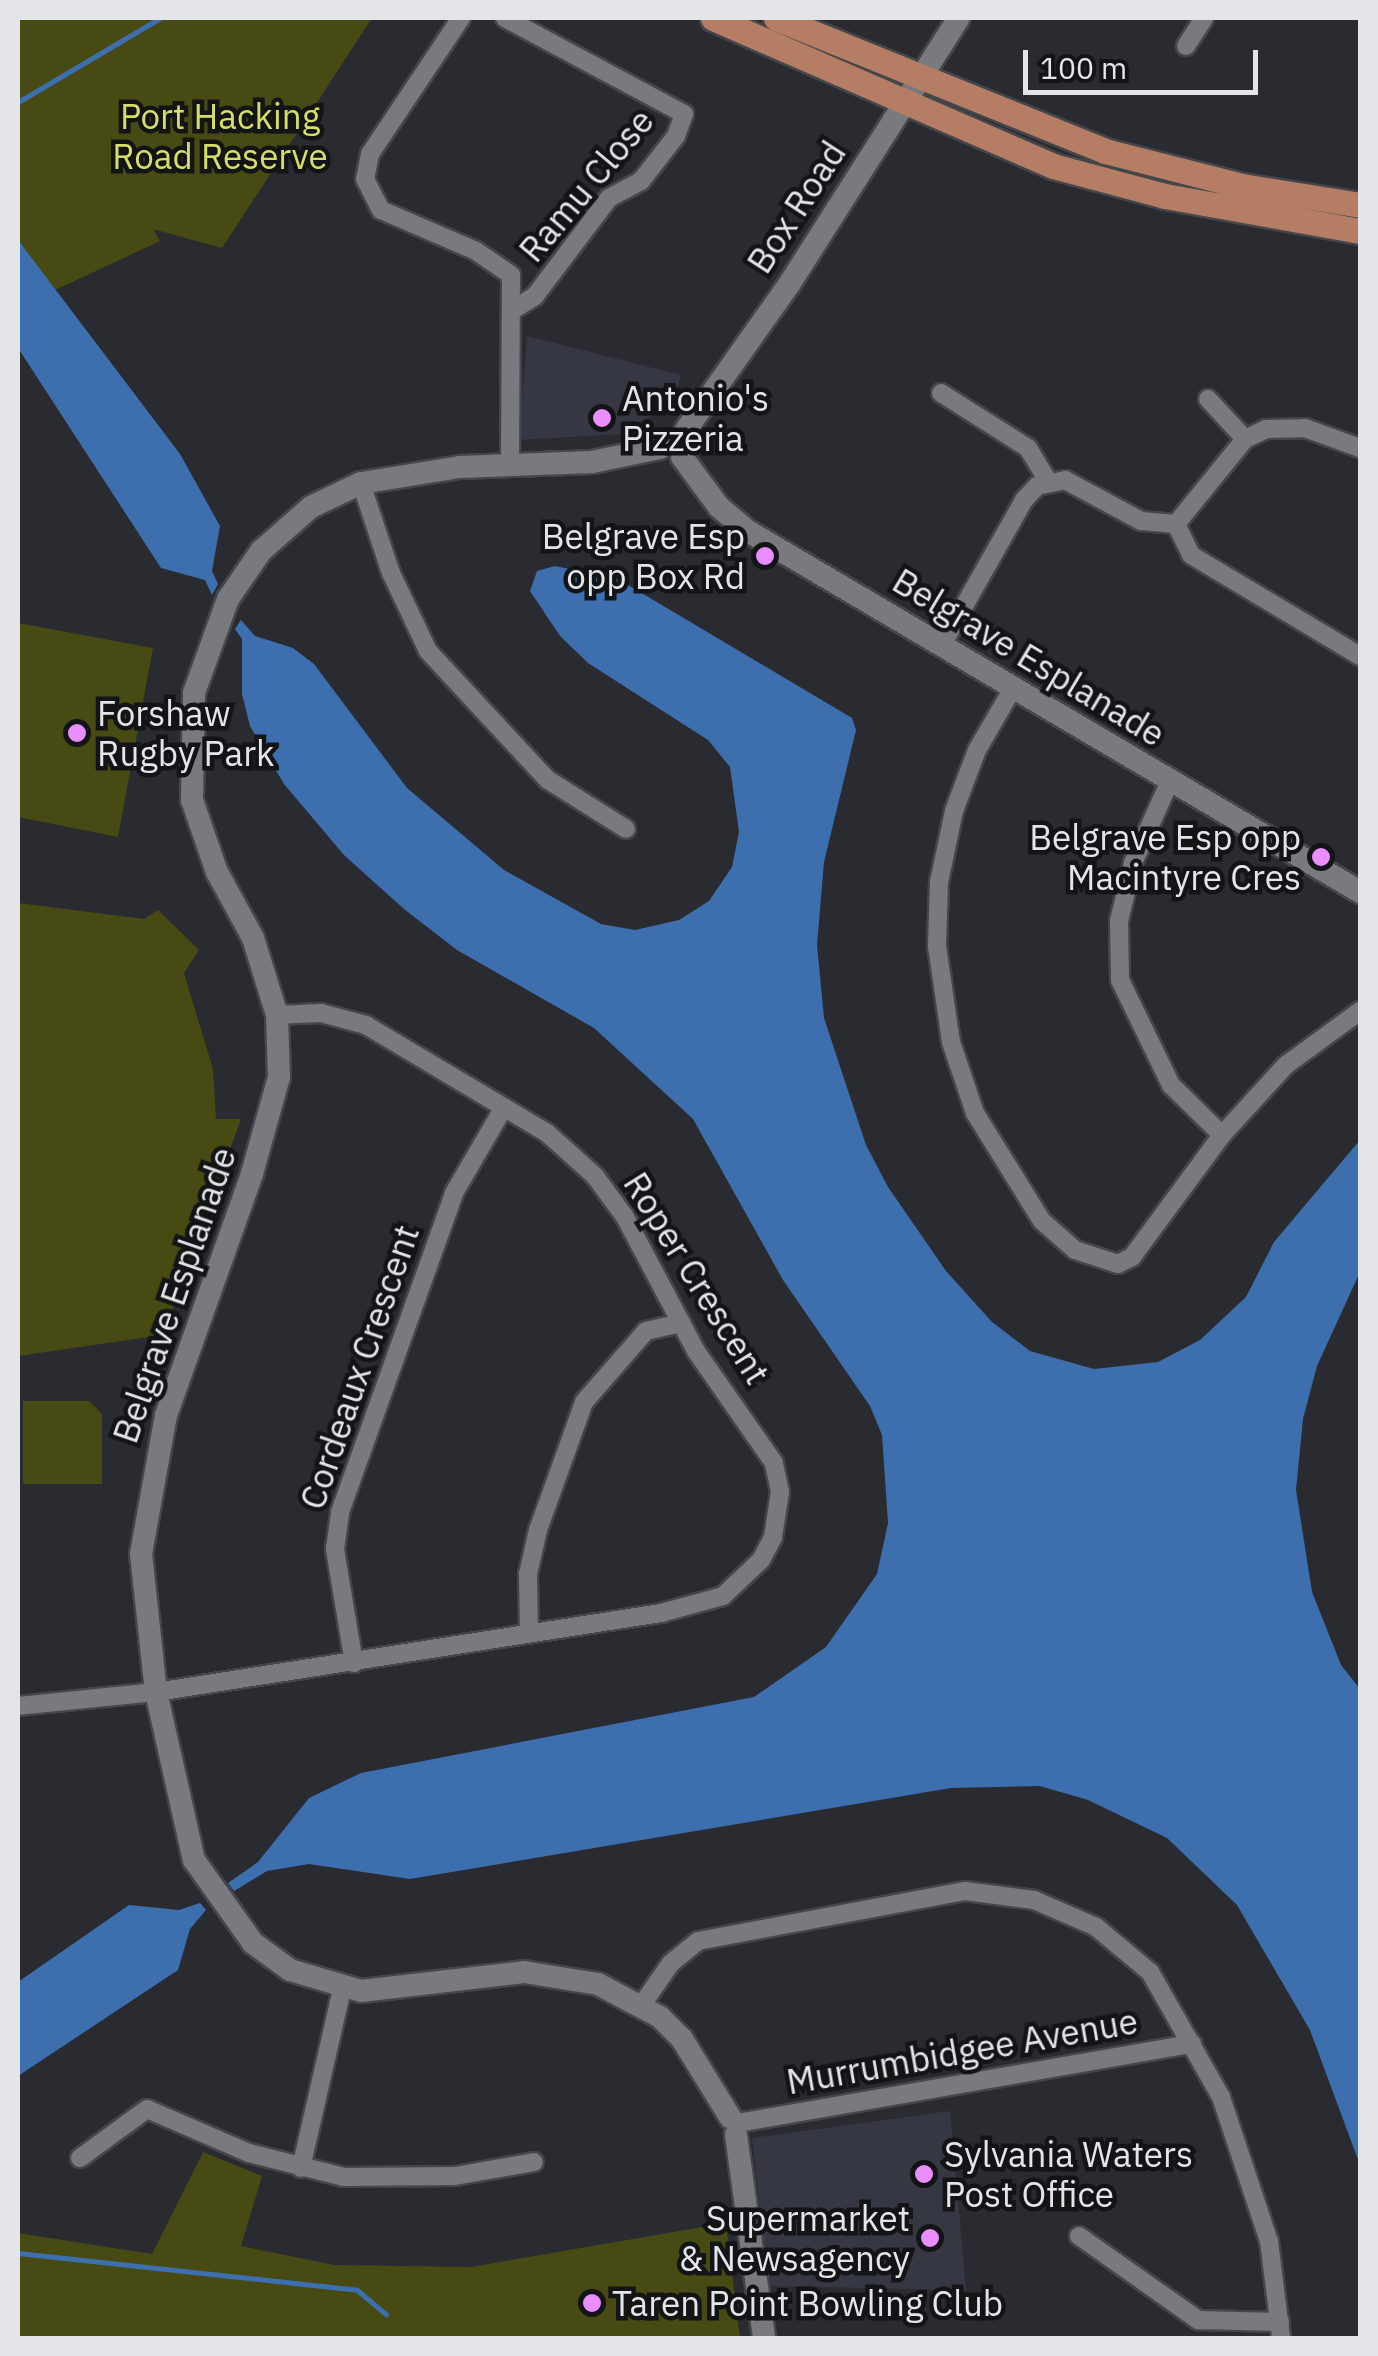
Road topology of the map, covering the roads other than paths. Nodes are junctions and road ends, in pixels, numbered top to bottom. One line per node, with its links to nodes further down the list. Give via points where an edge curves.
1 (461, 18): 12 (street, Ramu Close, via 370,154 365,179 381,210 511,275)
2 (505, 18): 12 (street, Ramu Close, via 684,114 676,136 641,181 609,198 535,296)
3 (713, 18): 9 (main road)
4 (776, 18): 8 (main road)
5 (959, 18): 8 (street, Box Road)
6 (1204, 18): 7 (street)
7 (1186, 46)
8 (919, 80): 9 (street, Box Road); 10 (main road, via 1117,155)
9 (903, 104): 11 (main road, via 1109,182); 15 (street, Box Road)
10 (1360, 205)
11 (1360, 230)
12 (514, 309): 20 (street, Ramu Close)
13 (941, 394): 21 (street, via 1028,448)
14 (1208, 399): 16 (street)
15 (686, 430): 17 (street, via 666,429); 19 (street, via 691,444)
16 (1246, 438): 18 (street, via 1286,424); 23 (street)
17 (660, 448): 19 (street); 20 (street, Belgrave Esplanade, via 592,462)
18 (1360, 448)
19 (682, 457): 24 (street, Belgrave Esplanade, via 719,507 746,530)
20 (510, 466): 22 (street, Belgrave Esplanade, via 446,468)
21 (1048, 481): 23 (street, via 1078,483 1150,525); 24 (street, via 1024,500)
22 (361, 483): 28 (street, via 428,651 548,780); 31 (street, Belgrave Esplanade, via 312,506 261,551 228,599 194,693 192,800 217,872 252,938)
23 (1176, 524): 25 (street, via 1191,555)
24 (942, 645): 26 (street, Belgrave Esplanade)
25 (1360, 656)
26 (1012, 688): 27 (street, Belgrave Esplanade); 33 (street, via 964,781 939,882 944,1008 974,1112 1042,1221 1075,1250 1118,1264 1144,1249)
27 (1170, 781): 29 (street, Belgrave Esplanade); 33 (street, via 1133,863 1119,921 1120,980 1171,1085)
28 (626, 829)
29 (1360, 892)
30 (1360, 1012): 33 (street, via 1286,1065)
31 (277, 1015): 32 (street, Roper Crescent, via 321,1013 366,1025); 37 (street, Belgrave Esplanade, via 272,1108 150,1474 141,1554)
32 (504, 1107): 34 (street, Roper Crescent, via 572,1153 614,1198); 36 (street, Cordeaux Crescent, via 454,1192 340,1512 335,1550)
33 (1222, 1136)
34 (681, 1323): 35 (street, via 646,1331 584,1402 538,1530 528,1574); 35 (street, Roper Crescent, via 774,1464 780,1492 773,1537 761,1560 723,1596 661,1613)
35 (530, 1632): 36 (street, Roper Crescent)
36 (354, 1663): 37 (street, Roper Crescent)
37 (156, 1692): 38 (street, Roper Crescent); 39 (street, Belgrave Esplanade, via 194,1860 216,1896 253,1943 290,1970)
38 (18, 1706)
39 (342, 1989): 40 (street, Belgrave Esplanade, via 535,1973 598,1984); 45 (street)
40 (641, 2006): 41 (street, via 671,1963 698,1941 991,1891 1060,1908 1096,1926 1150,1972); 42 (street, Belgrave Esplanade, via 704,2066)
41 (1192, 2044): 42 (street, Murrumbidgee Avenue); 47 (street, via 1221,2097 1269,2241)
42 (736, 2124): 48 (street, Belgrave Esplanade)
43 (80, 2158): 45 (street, via 147,2109 222,2143)
44 (534, 2162): 45 (street, via 376,2180)
45 (302, 2168)
46 (1079, 2236): 47 (street, via 1198,2320)
47 (1281, 2330)
48 (764, 2338)

